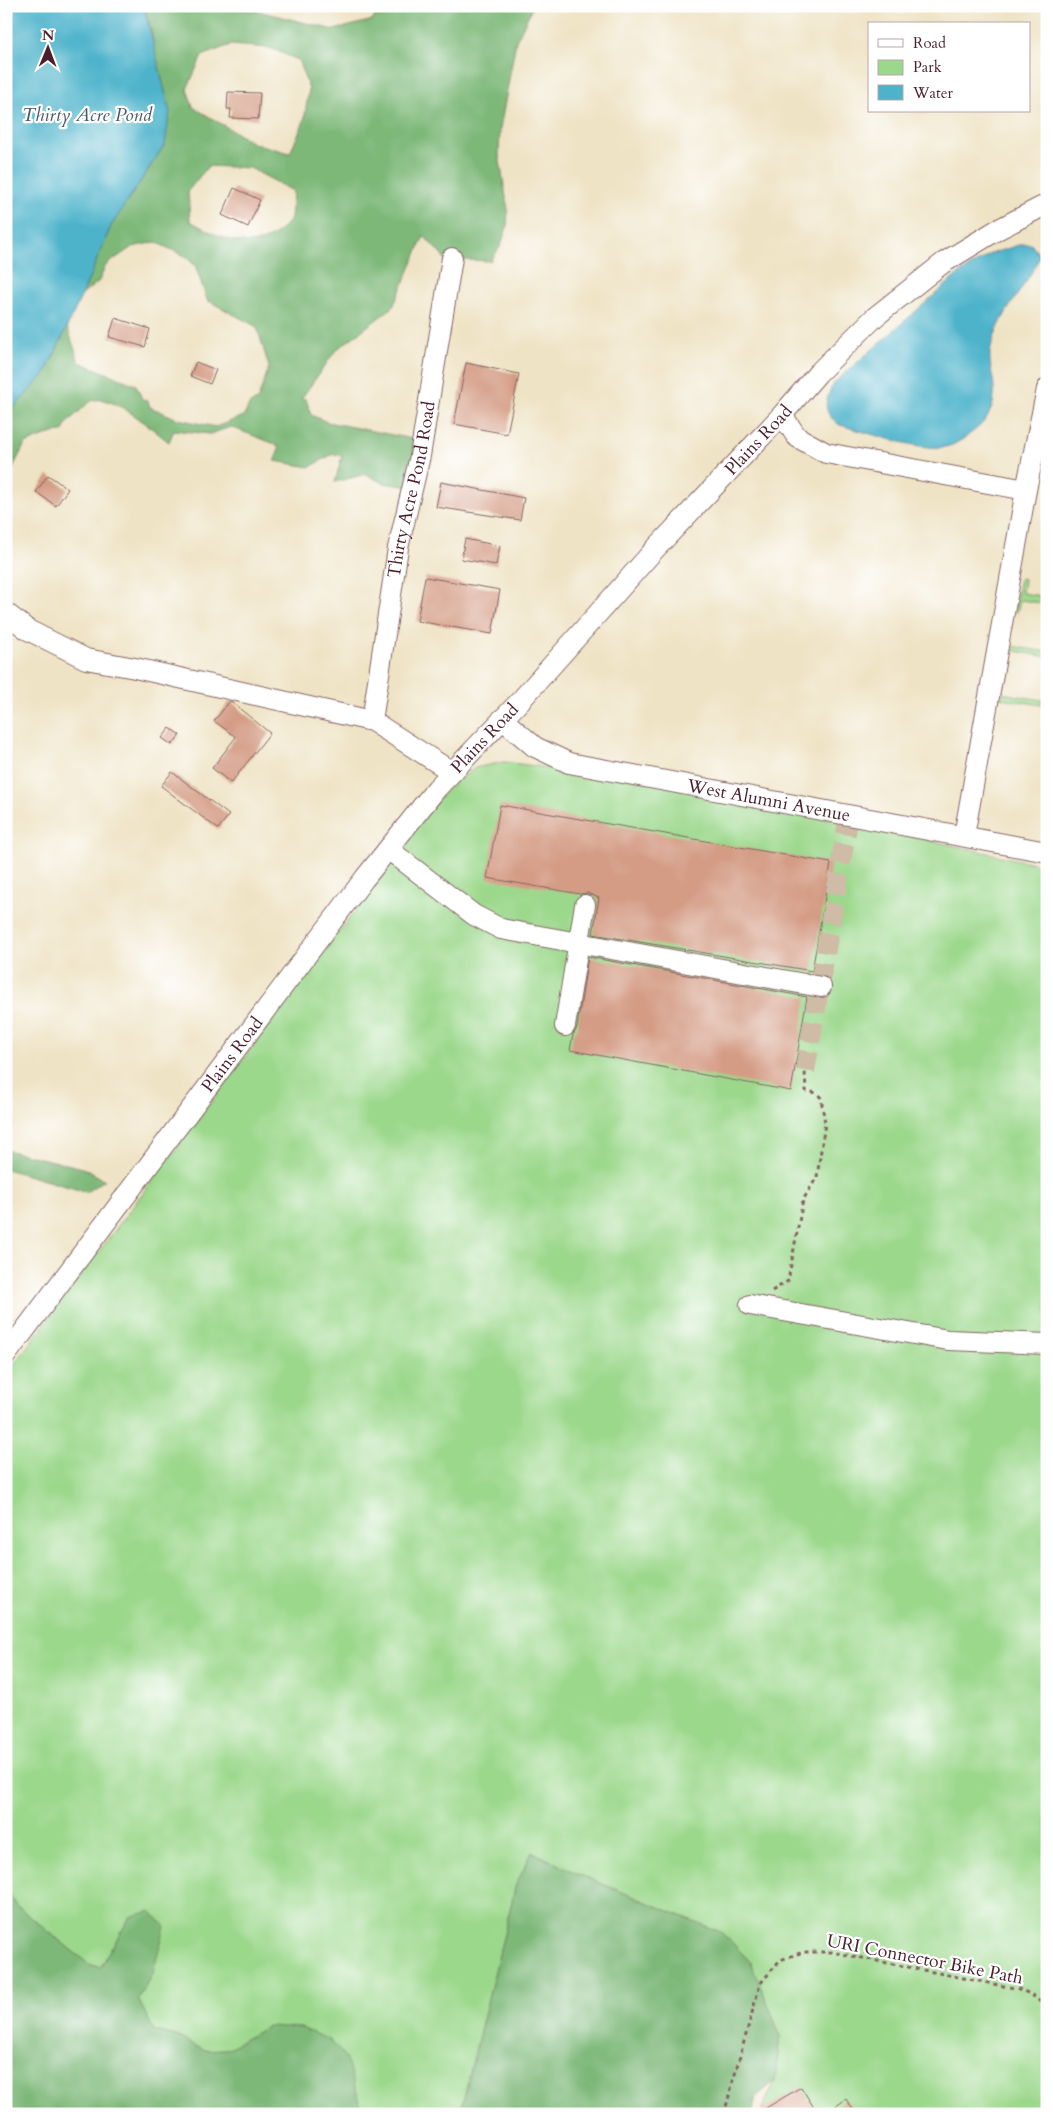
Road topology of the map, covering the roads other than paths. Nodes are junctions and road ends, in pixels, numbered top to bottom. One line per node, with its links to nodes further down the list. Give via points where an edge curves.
1 (1047, 204): 4 (street, Plains Road, via 996,230 920,280 875,317)
2 (452, 258): 8 (street, Thirty Acre Pond Road, via 420,456 398,548)
3 (1047, 389): 5 (street)
4 (782, 414): 5 (street, via 797,437 826,453); 7 (street, Plains Road)
5 (1026, 490): 10 (street)
6 (6, 613): 8 (street, via 28,630 86,659)
7 (502, 719): 9 (street, Plains Road); 10 (street, West Alumni Avenue, via 535,747 569,763)
8 (372, 721): 9 (street)
9 (452, 772): 11 (street, Plains Road)
10 (964, 836): 12 (street, West Alumni Avenue)
11 (388, 849): 14 (street, via 474,915 501,929); 19 (street, Plains Road)
12 (1047, 852)
13 (585, 905): 14 (street)
14 (578, 943): 15 (street); 16 (street)
15 (820, 987)
16 (565, 1026)
17 (750, 1305): 18 (street, via 948,1340)
18 (1047, 1344)
19 (6, 1355)

